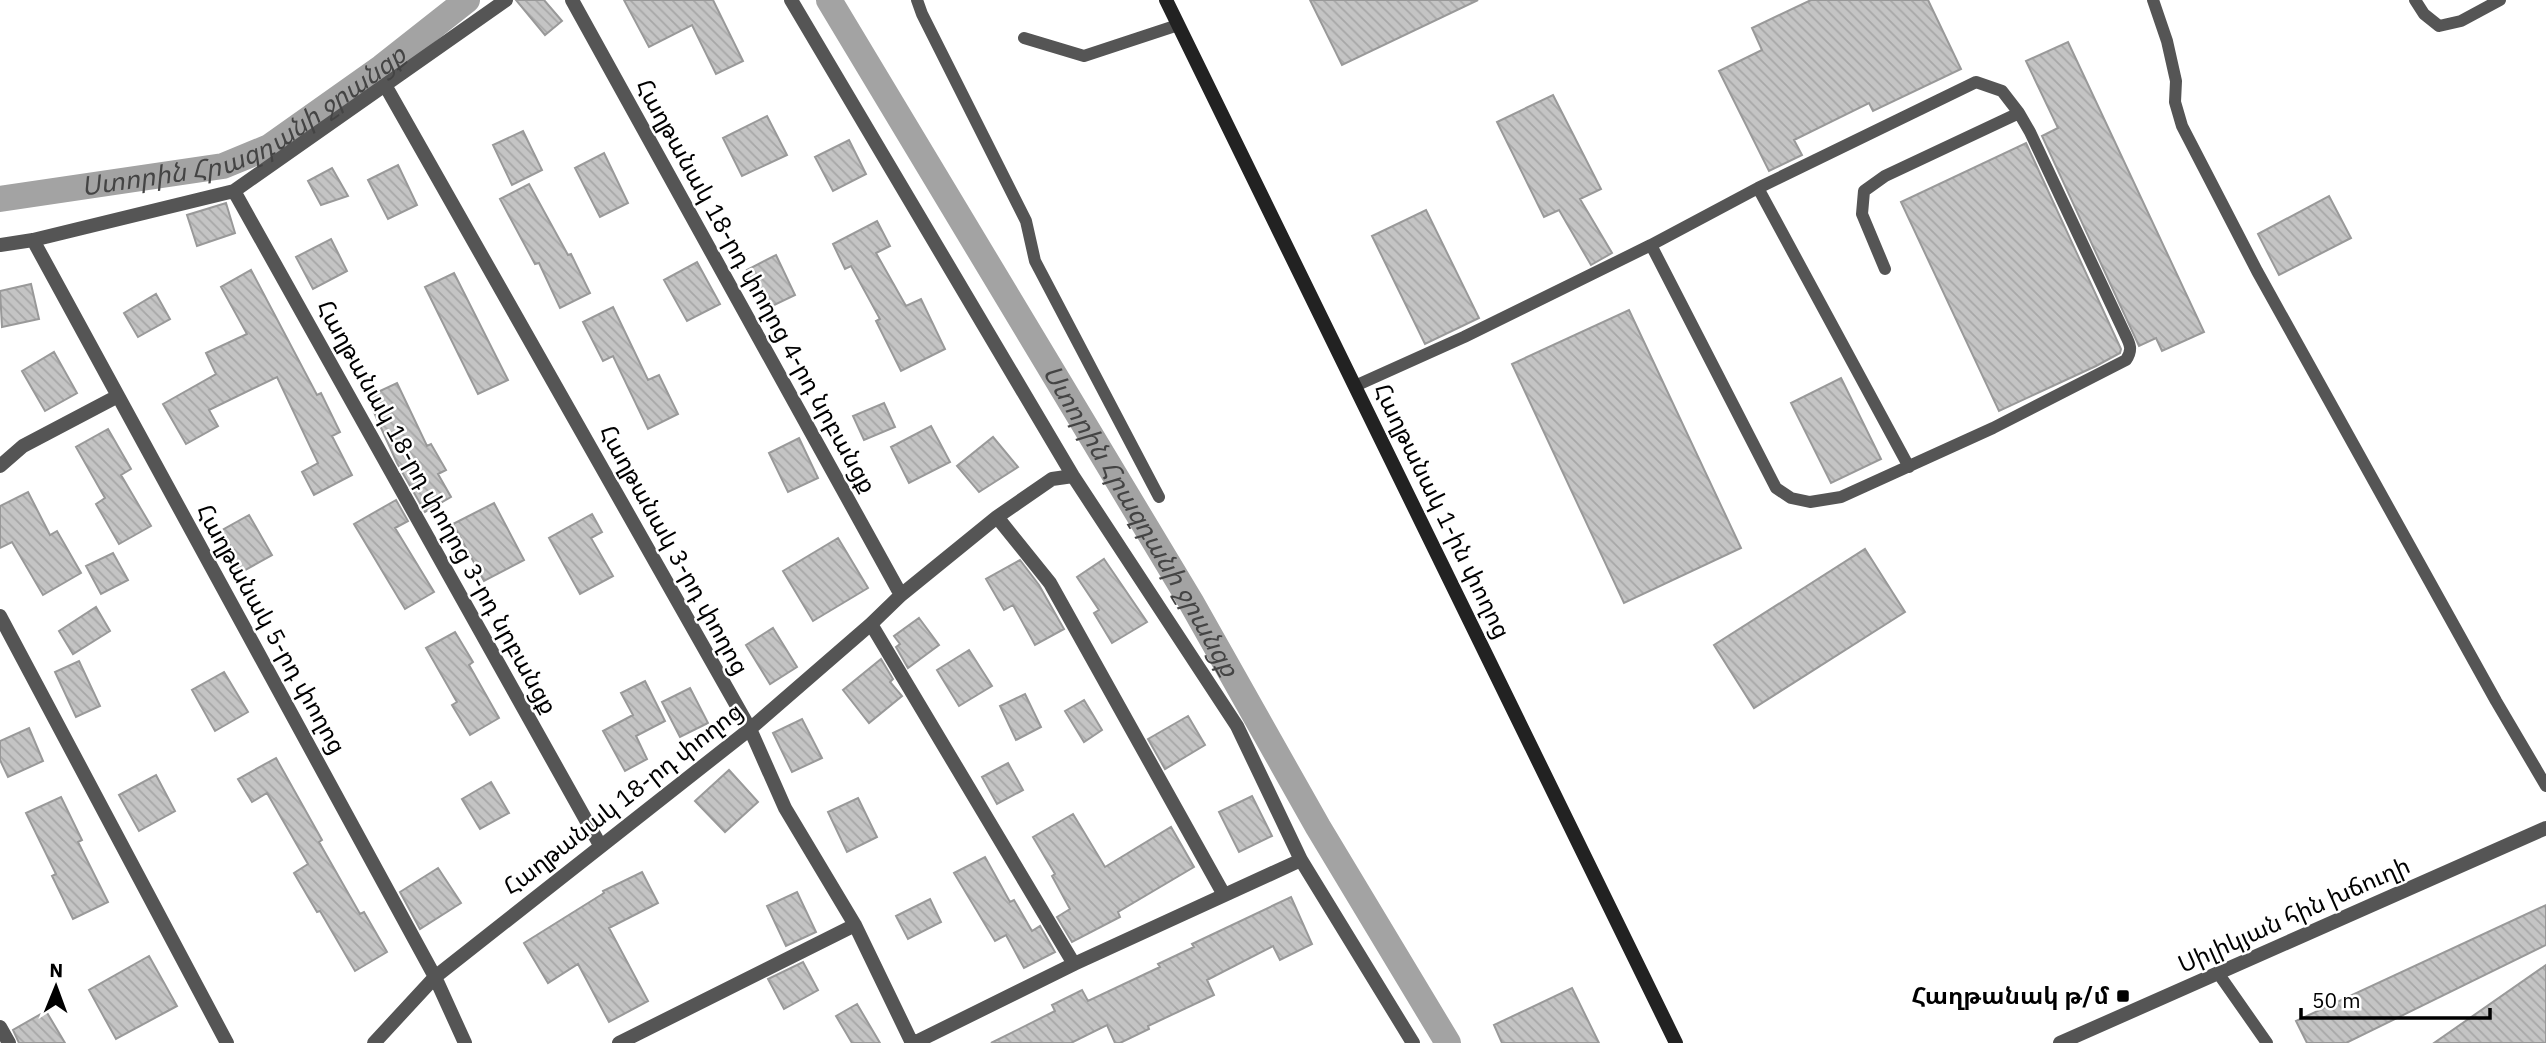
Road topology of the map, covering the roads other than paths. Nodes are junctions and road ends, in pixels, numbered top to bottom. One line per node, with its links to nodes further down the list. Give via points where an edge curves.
1 (506, 0): 11 (street)
2 (572, 0): 26 (street, Հաղթանակ 18-րդ փողոց 4-րդ նրբանցք)
3 (791, 0): 23 (street)
4 (917, 0): 24 (lane, via 1026,221 1035,261)
5 (1166, 0): 9 (main road, Հաղթանակ 1-ին փողոց)
6 (2153, 0): 30 (lane, via 2167,41 2182,126 2264,283)
7 (2415, 0): 8 (lane, via 2439,26 2461,21)
8 (2500, 0)
9 (1178, 25): 10 (lane, via 1084,56); 19 (main road, Հաղթանակ 1-ին փողոց)
10 (1024, 38)
11 (385, 85): 14 (street); 29 (street, Հաղթանակ 3-րդ փողոց)
12 (2019, 113): 13 (lane, via 2003,91 1976,82); 18 (lane, via 1885,176 1864,191 1862,214); 22 (lane, via 2131,346 2130,353 2126,360)
13 (1758, 188): 17 (lane); 22 (lane)
14 (234, 191): 15 (street); 32 (street, Հաղթանակ 18-րդ փողոց 3-րդ նրբանցք)
15 (33, 240): 16 (street); 20 (street, Հաղթանակ 5-րդ փողոց)
16 (0, 245)
17 (1651, 245): 19 (lane); 22 (lane, via 1776,488 1791,498 1810,502 1841,497)
18 (1885, 269)
19 (1355, 386): 47 (main road, Հաղթանակ 1-ին փողոց)
20 (118, 396): 21 (street, via 23,446); 38 (street, Հաղթանակ 5-րդ փողոց)
21 (0, 466)
22 (1909, 467)
23 (1073, 476): 25 (street, Հաղթանակ 18-րդ փողոց, via 1052,479); 33 (street, via 1237,726)
24 (1159, 497)
25 (998, 516): 26 (street, Հաղթանակ 18-րդ փողոց); 34 (street, via 1050,583)
26 (901, 595): 28 (street, Հաղթանակ 18-րդ փողոց)
27 (0, 616): 41 (street)
28 (871, 624): 29 (street, Հաղթանակ 18-րդ փողոց); 36 (street)
29 (750, 730): 32 (street, Հաղթանակ 18-րդ փողոց); 35 (street, Հաղթանակ 3-րդ փողոց, via 785,808)
30 (2546, 786)
31 (2546, 828): 37 (street, Սիլիկյան հին խճուղի)
32 (600, 845): 38 (street, Հաղթանակ 18-րդ փողոց)
33 (1301, 860): 34 (street); 46 (street)
34 (1223, 893): 36 (street)
35 (855, 925): 44 (street); 45 (street, Հաղթանակ 3-րդ փողոց)
36 (1074, 964): 45 (street)
37 (2218, 973): 48 (street, Սիլիկյան հին խճուղի); 49 (lane)
38 (435, 976): 42 (street, Հաղթանակ 18-րդ փողոց); 43 (street, Հաղթանակ 5-րդ փողոց)
39 (0, 1027): 40 (street)
40 (9, 1043)
41 (227, 1043)
42 (374, 1043)
43 (465, 1043)
44 (618, 1043)
45 (913, 1043)
46 (1413, 1043)
47 (1676, 1043)
48 (2060, 1043)
49 (2267, 1043)

